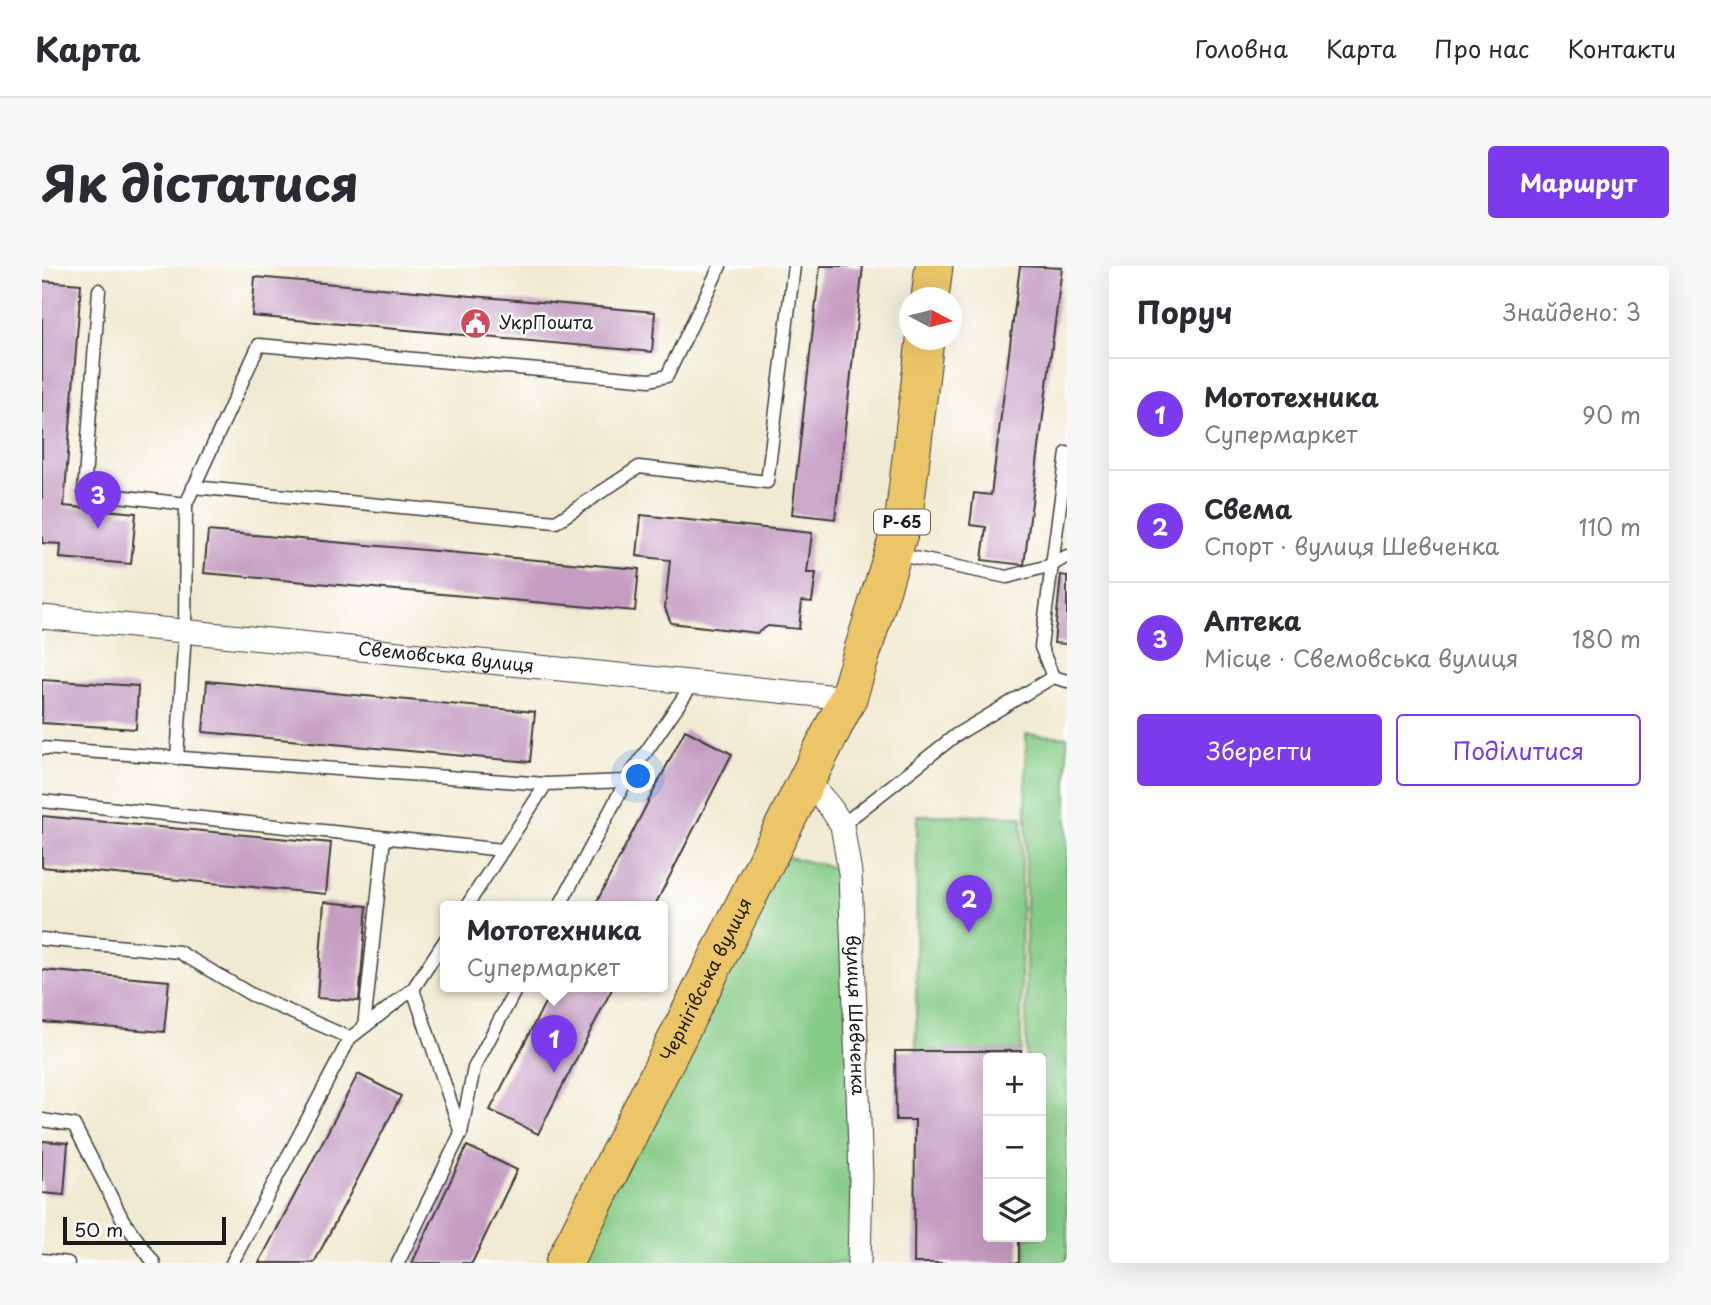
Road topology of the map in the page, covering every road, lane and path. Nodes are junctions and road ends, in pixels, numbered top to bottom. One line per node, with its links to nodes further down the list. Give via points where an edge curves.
1 (720, 266): 8 (lane, via 667,376 650,380 259,345)
2 (794, 266): 8 (lane, via 767,482 639,467 556,522)
3 (934, 266): 4 (main road)
4 (931, 287)
5 (99, 290): 9 (lane, via 84,492)
6 (924, 350): 10 (main road, Р-65, via 904,517)
7 (1067, 453): 12 (lane)
8 (193, 487): 9 (lane)
9 (186, 504): 14 (lane)
10 (893, 553): 12 (lane, via 1007,577); 18 (main road, Р-65)
11 (1067, 556): 12 (lane)
12 (1052, 565): 15 (lane, via 1041,647)
13 (42, 617): 14 (street, Свемовська вулиця)
14 (185, 632): 17 (street, Свемовська вулиця); 20 (lane)
15 (1053, 677): 16 (lane); 25 (lane, via 956,736)
16 (1067, 681)
17 (694, 682): 18 (street, Свемовська вулиця); 21 (lane)
18 (848, 698): 22 (main road, Чернігівська вулиця / Р-65)
19 (42, 748): 20 (lane)
20 (177, 758): 23 (lane)
21 (626, 780): 23 (lane); 29 (lane)
22 (807, 780): 25 (street, вулиця Шевченка); 43 (main road, Чернігівська вулиця / Р-65)
23 (546, 784): 27 (lane)
24 (42, 800): 26 (lane)
25 (842, 825): 44 (street, вулиця Шевченка, via 850,873 861,1176)
26 (384, 838): 27 (lane); 34 (lane)
27 (503, 850): 28 (lane)
28 (470, 901)
29 (562, 901)
30 (42, 939): 35 (lane, via 178,952 252,995)
31 (440, 948): 32 (lane)
32 (413, 989): 34 (lane); 37 (lane)
33 (514, 992): 37 (lane, via 474,1068)
34 (364, 1027): 35 (lane)
35 (350, 1038): 41 (lane)
36 (42, 1120): 40 (lane, via 74,1125 123,1220)
37 (461, 1133): 42 (lane)
38 (42, 1260): 39 (lane)
39 (68, 1263)
40 (154, 1263)
41 (232, 1263)
42 (398, 1263)
43 (565, 1263)
44 (859, 1263)

